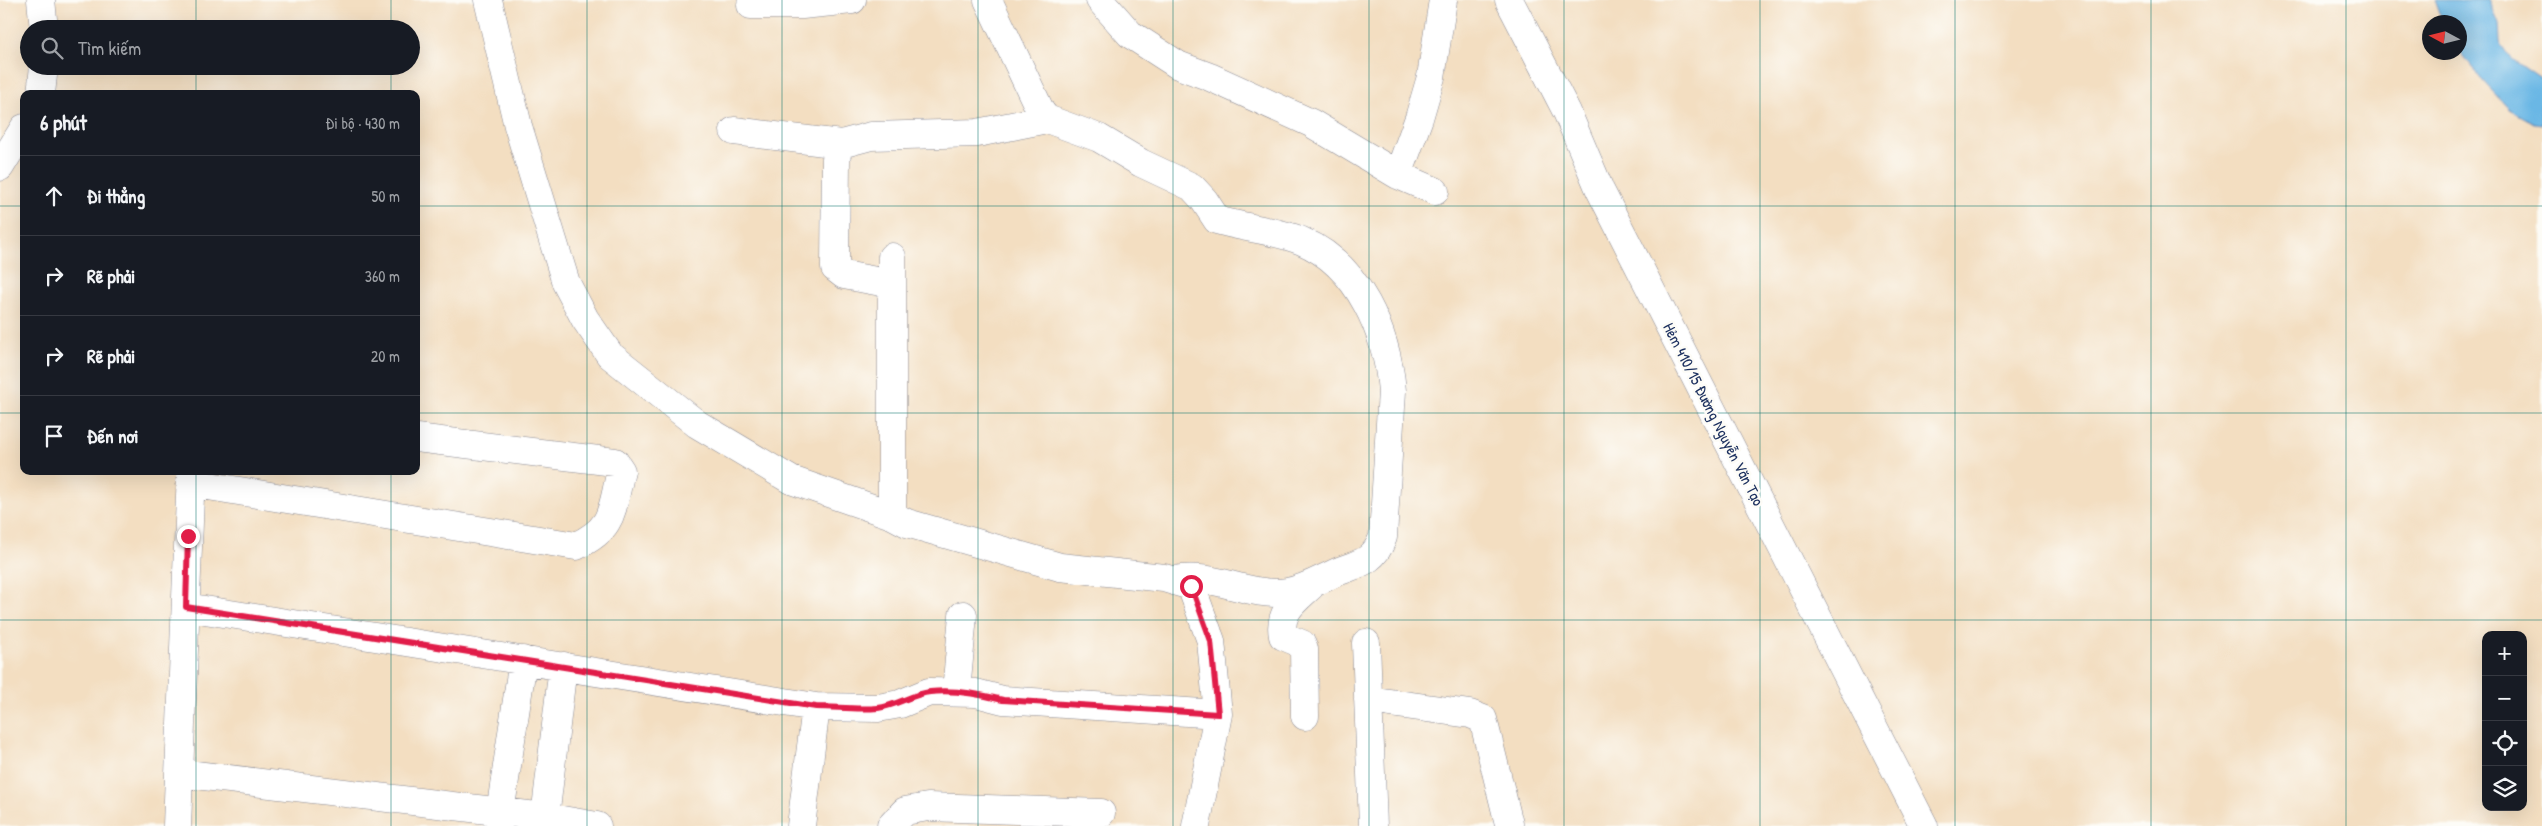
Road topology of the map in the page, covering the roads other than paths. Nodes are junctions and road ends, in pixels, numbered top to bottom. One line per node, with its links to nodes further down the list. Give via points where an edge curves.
1 (41, 0): 9 (street)
2 (488, 0): 23 (street, via 518,126 566,284 610,355 697,424 791,480)
3 (852, 0): 8 (street, via 802,6)
4 (988, 0): 12 (street)
5 (1100, 0): 17 (street, via 1130,34 1162,56 1310,123)
6 (1443, 0): 17 (street, via 1431,77 1420,118)
7 (1509, 0): 47 (street, Hẻm 410/15 Đường Nguyễn Văn Tạo, via 1568,112 1600,190)
8 (751, 5)
9 (43, 20)
10 (43, 75): 11 (street)
11 (41, 90)
12 (1047, 119): 15 (street, via 978,133 871,136); 25 (street, via 1099,138 1141,163 1192,187 1217,220 1301,240 1319,249 1341,267 1362,294 1376,324 1390,369 1392,391 1383,537 1379,549 1369,558)
13 (734, 131): 15 (street)
14 (20, 134): 16 (street)
15 (841, 144): 20 (street, via 836,159 835,268 844,275)
16 (0, 167)
17 (1398, 175): 18 (street)
18 (1435, 191)
19 (892, 257): 20 (street)
20 (892, 284): 23 (street)
21 (420, 438): 22 (street, via 615,462 621,471 607,525 594,538 576,546)
22 (190, 477): 26 (street)
23 (892, 514): 24 (street, via 907,523 1060,567)
24 (1174, 580): 25 (street, via 1208,579 1248,589 1287,592); 34 (street, via 1191,586 1196,594 1211,641)
25 (1316, 582): 35 (street, via 1288,606 1281,628 1283,636 1302,644 1304,649)
26 (186, 607): 29 (street); 36 (street)
27 (963, 615): 31 (street)
28 (1366, 643): 32 (street)
29 (523, 660): 30 (street); 38 (street)
30 (564, 666): 33 (street); 39 (street)
31 (956, 692): 33 (street, via 929,692 900,704 878,708); 34 (street, via 1003,700)
32 (1368, 700): 40 (street, via 1470,714 1483,719); 46 (street)
33 (816, 707): 43 (street)
34 (1218, 714): 45 (street)
35 (1305, 716)
36 (179, 773): 38 (street); 41 (street)
37 (1101, 813): 44 (street, via 928,807 905,811)
38 (499, 819): 39 (street)
39 (544, 821): 42 (street)
40 (1509, 824)
41 (177, 826)
42 (597, 826)
43 (801, 826)
44 (891, 826)
45 (1196, 826)
46 (1373, 826)
47 (1924, 826)

